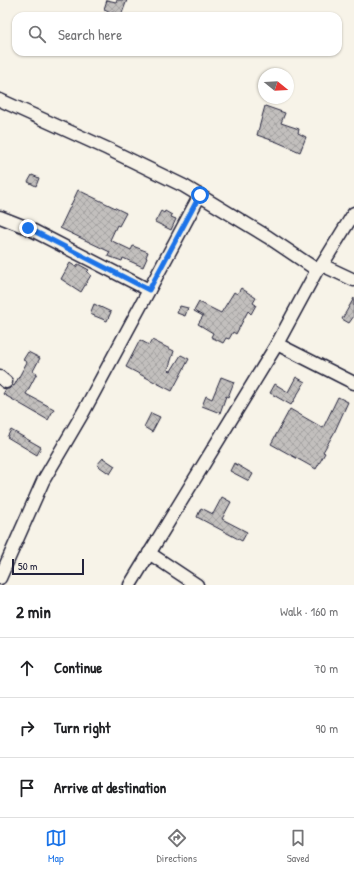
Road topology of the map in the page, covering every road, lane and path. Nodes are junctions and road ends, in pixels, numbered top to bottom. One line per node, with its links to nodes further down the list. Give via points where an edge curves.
1 (0, 100): 2 (street, via 115,152)
2 (200, 195): 5 (street); 7 (street)
3 (354, 213): 5 (street)
4 (0, 217): 7 (street, via 28,228)
5 (320, 268): 6 (street); 8 (street)
6 (354, 280)
7 (149, 290): 11 (street, via 84,411 43,480)
8 (276, 344): 9 (street); 10 (street)
9 (354, 383)
10 (150, 553): 12 (street); 13 (street)
11 (0, 578)
12 (195, 584)
13 (130, 585)

